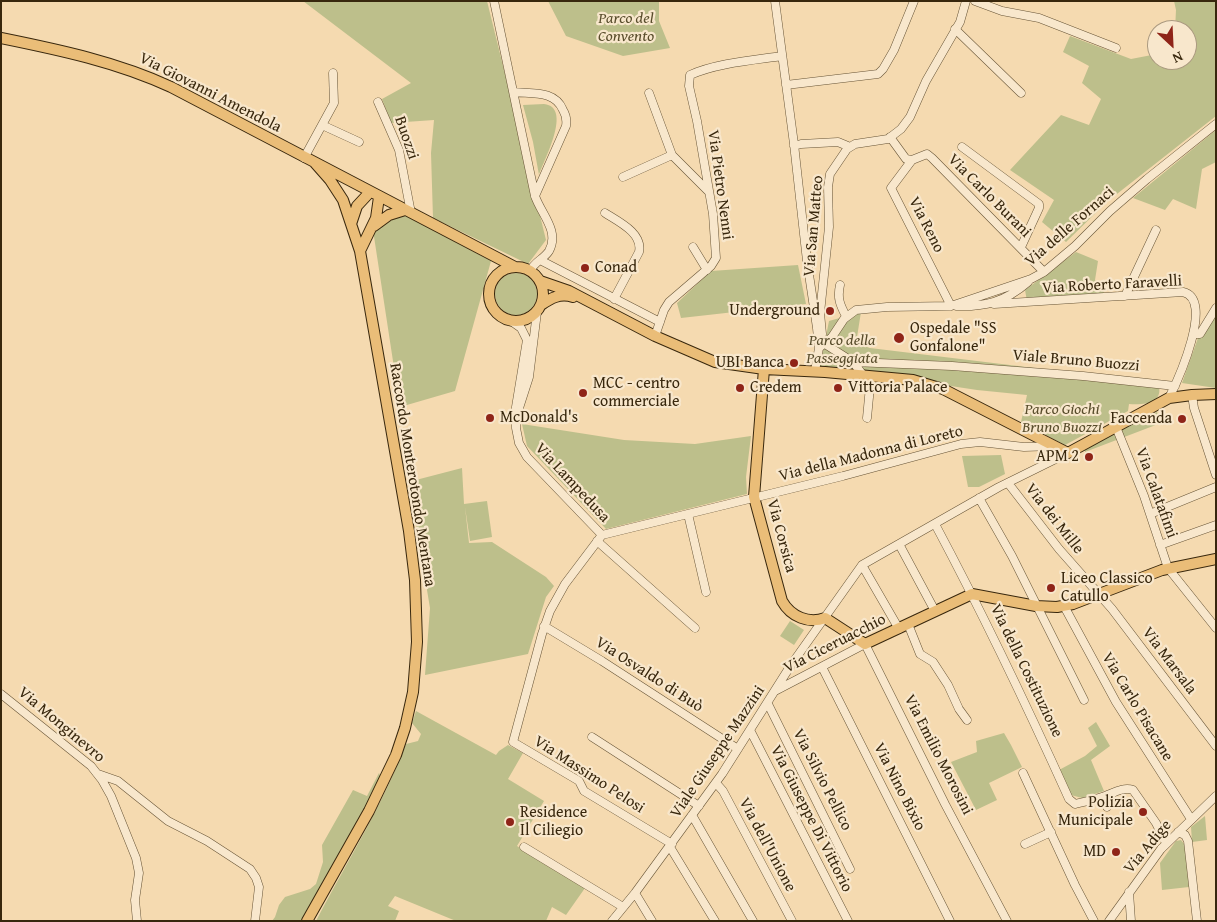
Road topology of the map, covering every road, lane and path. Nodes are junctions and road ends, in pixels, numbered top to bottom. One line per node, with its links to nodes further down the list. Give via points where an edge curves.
1 (494, 1): 12 (street)
2 (774, 1): 9 (street)
3 (914, 1): 11 (street, via 894,50 878,74)
4 (966, 1): 6 (street)
5 (975, 1): 8 (street, via 1002,11 1040,18)
6 (955, 29): 14 (street); 18 (street, via 910,117)
7 (1, 38): 24 (main road, Via Giovanni Amendola, via 81,55 142,74)
8 (1116, 48)
9 (782, 56): 11 (street); 28 (street, Via Pietro Nenni, via 690,75 689,86)
10 (333, 73): 17 (street, via 334,103)
11 (786, 85): 20 (street)
12 (514, 92): 30 (street); 30 (street, via 553,97 560,103 566,119)
13 (649, 93): 23 (street)
14 (1021, 93)
15 (378, 102): 31 (street, Buozzi, via 399,150)
16 (1216, 124): 44 (street, Via delle Fornaci, via 1147,178)
17 (322, 125): 19 (street); 24 (street)
18 (890, 137): 22 (street, via 855,144); 25 (street, via 906,159)
19 (359, 142)
20 (794, 145): 22 (street, via 838,142); 61 (street, via 807,261)
21 (962, 147): 37 (street, via 1039,204)
22 (850, 148): 61 (street, Via San Matteo, via 830,174)
23 (672, 155): 27 (street); 28 (street)
24 (304, 158): 26 (main road, Via Giovanni Amendola)
25 (912, 160): 37 (street, Via Carlo Burani, via 927,154); 55 (street, Via Reno, via 891,188)
26 (315, 163): 29 (main road, Via Giovanni Amendola); 33 (main road, Raccordo Monterotondo Mentana, via 339,193)
27 (623, 177)
28 (709, 192): 42 (street, Via Pietro Nenni, via 716,252 714,262)
29 (374, 194): 31 (main road, Via Giovanni Amendola); 33 (main road, via 357,206); 34 (main road, via 378,209)
30 (536, 196): 40 (street, via 553,239)
31 (408, 212): 34 (main road, via 389,215); 39 (main road, Via Giovanni Amendola)
32 (605, 212): 51 (street, via 638,238 640,245)
33 (351, 225): 38 (main road, Raccordo Monterotondo Mentana)
34 (373, 227): 38 (main road)
35 (1156, 230): 50 (street)
36 (693, 246): 42 (street)
37 (1021, 247): 44 (street, Via Carlo Burani)
38 (360, 251): 137 (main road, Raccordo Monterotondo Mentana, via 410,542 417,610 416,670 408,716 396,754 369,811)
39 (488, 252): 41 (main road, Via Giovanni Amendola); 46 (main road, via 496,268)
40 (540, 260): 43 (street); 51 (street)
41 (515, 267): 43 (main road); 46 (main road, via 502,271)
42 (707, 270): 60 (street, via 673,297)
43 (530, 271): 47 (main road)
44 (1044, 272): 45 (street, Via delle Fornaci)
45 (1031, 279): 49 (street); 55 (street, Via delle Fornaci)
46 (493, 281): 59 (main road, via 490,302 498,314)
47 (540, 281): 53 (main road); 57 (main road, via 543,289)
48 (840, 285): 58 (street, via 839,303)
49 (1020, 289): 52 (street); 54 (street)
50 (1125, 296): 52 (street, Via Roberto Faravelli); 62 (street, Via Roberto Faravelli, via 1188,293 1196,306)
51 (614, 298): 60 (street)
52 (1021, 303): 54 (street, Via Roberto Faravelli)
53 (595, 304): 57 (main road, via 563,295); 63 (main road)
54 (994, 304): 55 (street, Via Roberto Faravelli)
55 (951, 306): 58 (street, Via delle Fornaci, via 863,308)
56 (1216, 308): 62 (street, via 1200,334)
57 (539, 309): 59 (main road, via 530,318); 75 (street, Via Lampedusa, via 529,377)
58 (846, 316): 64 (street)
59 (511, 321): 75 (street, Via Lampedusa, via 521,328 527,342)
60 (660, 322): 63 (street)
61 (820, 334): 64 (street); 65 (street)
62 (1193, 334): 70 (street)
63 (655, 336): 67 (main road, via 715,362)
64 (832, 337): 65 (street)
65 (822, 346): 66 (street); 68 (street)
66 (854, 362): 69 (street); 70 (street, Viale Bruno Buozzi, via 952,366)
67 (764, 369): 68 (main road); 82 (main road, Via Corsica)
68 (815, 371): 69 (main road)
69 (867, 376): 74 (street); 77 (main road, via 920,382 952,394)
70 (1175, 386): 73 (street)
71 (1216, 394): 72 (main road)
72 (1192, 395): 73 (main road); 79 (street)
73 (1169, 398): 76 (main road)
74 (867, 418)
75 (516, 420): 88 (street, Via Lampedusa, via 516,435 526,457)
76 (1116, 427): 78 (main road); 85 (street, Via Calatafimi)
77 (1055, 446): 78 (main road); 82 (street, Via della Madonna di Loreto, via 961,444)
78 (1068, 453): 80 (street, Viale Giuseppe Mazzini)
79 (1216, 475)
80 (1008, 483): 83 (street, Viale Giuseppe Mazzini); 96 (street, Via dei Mille)
81 (1216, 487): 85 (street)
82 (754, 497): 84 (street); 100 (main road, Via Corsica, via 784,604 807,620)
83 (979, 498): 86 (street, Viale Giuseppe Mazzini); 97 (street)
84 (688, 514): 88 (street); 94 (street)
85 (1150, 514): 90 (street, Via Calatafimi)
86 (935, 524): 89 (street, Viale Giuseppe Mazzini); 95 (street)
87 (1216, 525): 90 (street)
88 (599, 538): 101 (street, Via Massimo Pelosi, via 561,590); 103 (street)
89 (899, 544): 92 (street, Viale Giuseppe Mazzini); 99 (street)
90 (1160, 545): 93 (street, Via Calatafimi)
91 (1216, 559): 93 (main road, Via della Costituzione)
92 (862, 566): 100 (street, Viale Giuseppe Mazzini); 102 (street)
93 (1168, 568): 96 (main road, Via della Costituzione); 104 (street, Via Calatafimi)
94 (706, 592)
95 (972, 594): 97 (main road, Via della Costituzione); 99 (main road, Via Ciceruacchio); 120 (street, Via della Costituzione, via 1069,799 1075,804)
96 (1098, 594): 98 (main road, Via della Costituzione); 114 (street, Via Marsala)
97 (1036, 606): 98 (main road, Via della Costituzione); 109 (street)
98 (1064, 606): 124 (street, Via Carlo Pisacane, via 1116,702)
99 (935, 611): 102 (main road, Via Ciceruacchio)
100 (825, 618): 105 (main road); 107 (street, Viale Giuseppe Mazzini)
101 (544, 626): 115 (street, Via Osvaldo di Buò); 129 (street, Via Massimo Pelosi, via 513,742 579,781 584,790)
102 (903, 626): 105 (main road, Via Ciceruacchio); 111 (street, Via Ciceruacchio, via 920,654 933,662 948,684)
103 (695, 628)
104 (1216, 628)
105 (865, 644): 106 (street, Via Ciceruacchio); 145 (street, Via Emilio Morosini)
106 (822, 667): 107 (street, Via Ciceruacchio); 144 (street, Via Nino Bixio)
107 (775, 691): 110 (street, Viale Giuseppe Mazzini)
108 (1, 694): 117 (street, Via Monginevro)
109 (1084, 700)
110 (768, 704): 112 (street, Viale Giuseppe Mazzini); 131 (street, Via Silvio Pellico)
111 (967, 720)
112 (750, 730): 115 (street, Viale Giuseppe Mazzini); 143 (street, Via Giuseppe Di Vittorio)
113 (592, 737): 121 (street)
114 (1216, 746)
115 (738, 749): 118 (street, Viale Giuseppe Mazzini)
116 (1023, 773): 125 (street)
117 (98, 774): 135 (street, Via Monginevro, via 113,799 137,862 139,876 134,904); 136 (street, via 118,781 168,821 207,840 250,869 259,887)
118 (716, 783): 121 (street, Viale Giuseppe Mazzini); 142 (street, Via dell'Unione)
119 (1216, 796): 124 (street, Via Adige)
120 (1102, 798): 122 (street); 127 (street, Via della Costituzione, via 1118,790 1133,790)
121 (699, 806): 123 (street, Viale Giuseppe Mazzini)
122 (1107, 807)
123 (692, 815): 129 (street, Viale Giuseppe Mazzini); 141 (street)
124 (1191, 819): 126 (street, Via Adige)
125 (1050, 832): 128 (street); 146 (street)
126 (1178, 832): 127 (street, Via Adige); 149 (street, via 1188,841)
127 (1166, 843): 132 (street, Via Adige)
128 (1025, 844)
129 (671, 846): 133 (street, Viale Giuseppe Mazzini); 140 (street)
130 (524, 847): 134 (street)
131 (850, 869)
132 (1129, 892): 147 (street, Via Adige); 148 (street)
133 (635, 893): 134 (street, Viale Giuseppe Mazzini); 139 (street)
134 (623, 907): 138 (street, Viale Giuseppe Mazzini)
135 (137, 921)
136 (255, 921)
137 (307, 921)
138 (612, 921)
139 (652, 921)
140 (715, 921)
141 (753, 921)
142 (792, 921)
143 (848, 921)
144 (950, 921)
145 (1006, 921)
146 (1094, 921)
147 (1109, 921)
148 (1131, 921)
149 (1197, 921)

